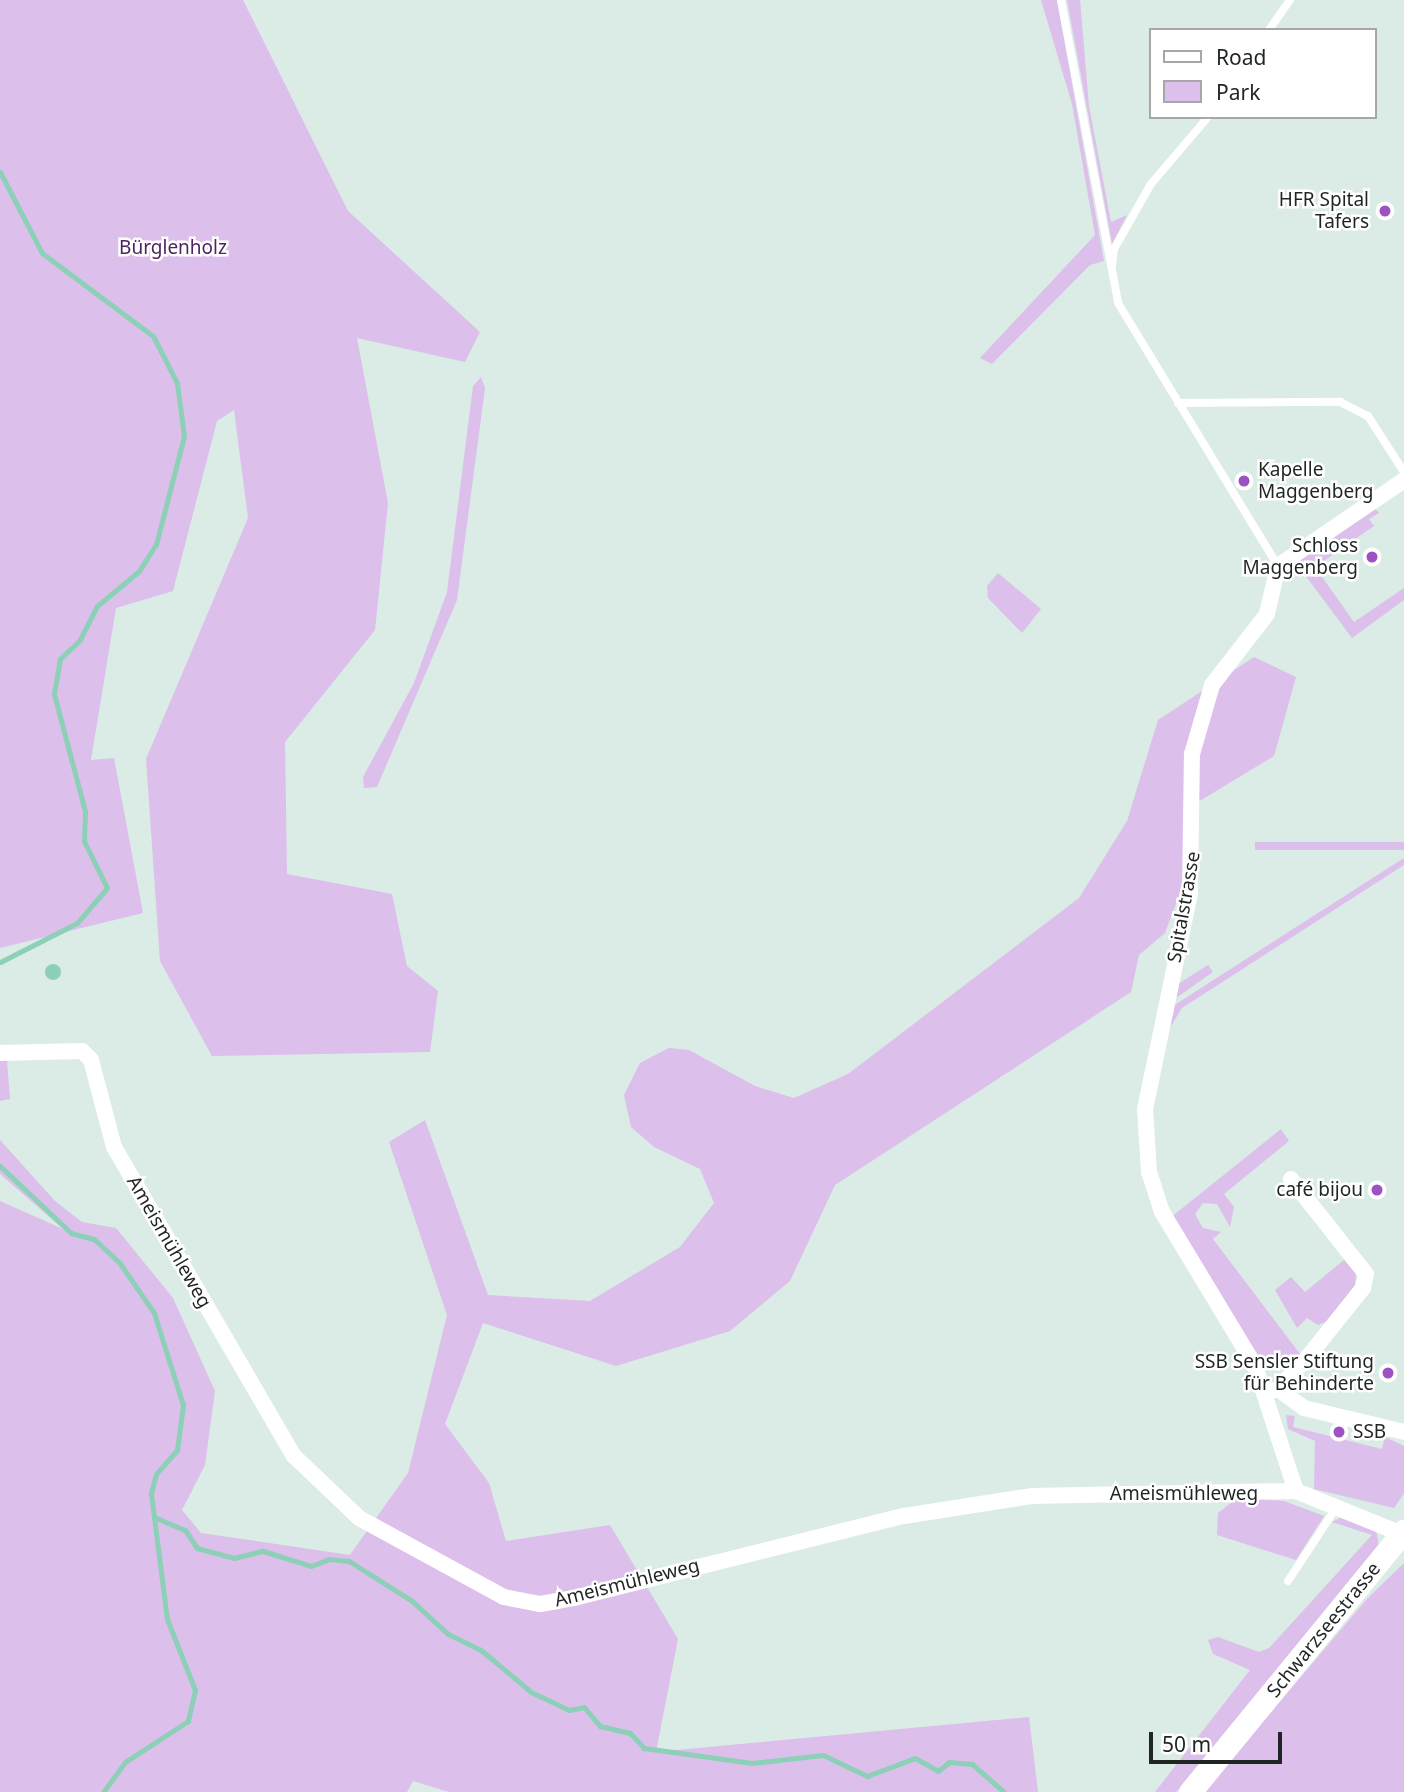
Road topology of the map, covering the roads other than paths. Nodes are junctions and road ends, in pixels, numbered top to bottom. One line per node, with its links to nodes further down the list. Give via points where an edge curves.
1 (1061, 0): 5 (lane)
2 (1290, 0): 3 (lane)
3 (1270, 28)
4 (1206, 119): 5 (lane, via 1132,213 1114,249)
5 (1111, 271): 6 (lane, via 1118,303)
6 (1178, 402): 7 (lane, via 1340,402 1368,416); 9 (lane)
7 (1404, 472)
8 (1404, 480): 9 (street)
9 (1278, 566): 12 (street, Spitalstrasse, via 1267,614 1212,685 1195,733 1189,893 1148,1082 1144,1132 1161,1212)
10 (2, 1053): 14 (street, Ameismühleweg, via 82,1051 91,1060 114,1147 256,1397 310,1476 379,1531 504,1597 540,1604 574,1598 969,1503 1067,1494)
11 (1291, 1179): 12 (street, via 1366,1274 1363,1288)
12 (1271, 1391): 13 (street, Spitalstrasse, via 1304,1408); 14 (street, Spitalstrasse)
13 (1404, 1432)
14 (1296, 1491): 15 (street, Ameismühleweg)
15 (1336, 1508): 16 (street, Ameismühleweg); 17 (lane)
16 (1403, 1532): 18 (main road, Schwarzseestrasse)
17 (1287, 1581)
18 (1190, 1792)

